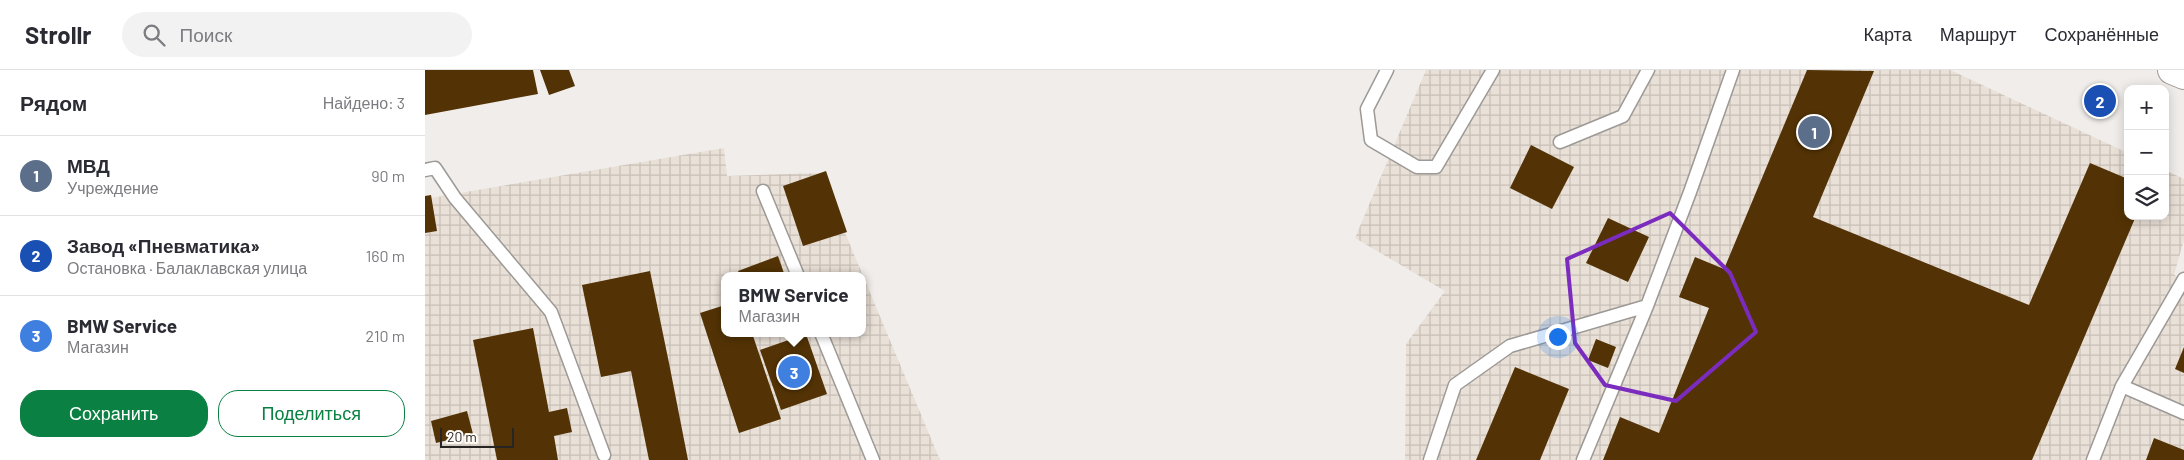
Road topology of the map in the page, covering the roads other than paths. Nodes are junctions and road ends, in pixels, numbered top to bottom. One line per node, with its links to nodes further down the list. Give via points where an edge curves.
1 (1387, 70): 2 (lane, via 1367,109 1371,140 1417,167 1436,166)
2 (1493, 70)
3 (1648, 70): 7 (lane, via 1623,116)
4 (1733, 70): 12 (lane)
5 (2172, 70): 6 (main road)
6 (2184, 75)
7 (1560, 142)
8 (425, 170): 16 (lane, via 435,168 455,198 551,312)
9 (763, 190): 10 (lane)
10 (796, 272)
11 (2184, 279): 14 (lane)
12 (1647, 306): 18 (lane, via 1510,346 1455,386); 19 (lane)
13 (823, 337): 17 (lane)
14 (2122, 386): 15 (lane); 20 (lane)
15 (2184, 414)
16 (604, 455)
17 (873, 460)
18 (1430, 460)
19 (1583, 460)
20 (2093, 460)

